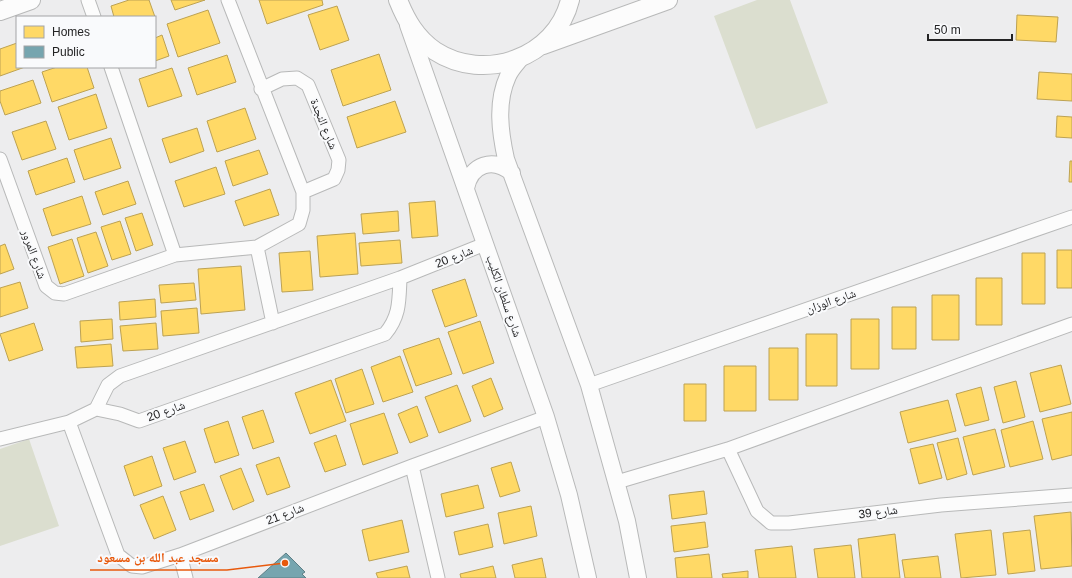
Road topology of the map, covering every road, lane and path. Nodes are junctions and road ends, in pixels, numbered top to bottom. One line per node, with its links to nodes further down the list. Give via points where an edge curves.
1 (32, 0): 7 (main road)
2 (88, 0): 8 (street)
3 (228, 0): 13 (street)
4 (398, 0): 9 (main road)
5 (570, 0): 10 (main road, via 557,29)
6 (668, 0): 10 (main road)
7 (0, 11)
8 (94, 16)
9 (406, 18): 11 (main road, via 414,31 429,46 462,63 492,65); 17 (street, شارع سلطان الكليب)
10 (540, 46): 11 (main road)
11 (521, 58): 15 (street, via 509,75 500,108 502,144)
12 (111, 68): 22 (street)
13 (262, 89): 18 (street); 18 (street, شارع النجدة, via 282,79 297,78 308,85 339,160 334,179)
14 (0, 159): 16 (street, شارع المرور)
15 (512, 173): 17 (street, via 499,165 484,165 471,174); 26 (street)
16 (4, 182): 22 (street, شارع المرور, via 46,286 55,293 64,294)
17 (466, 188): 20 (street, شارع سلطان الكليب)
18 (303, 192): 21 (street, شارع المرور, via 303,210 299,224)
19 (1072, 217): 26 (street, شارع الوزان)
20 (485, 244): 23 (street, شارع 20); 28 (street, شارع سلطان الكليب)
21 (257, 246): 22 (street, شارع المرور); 24 (street)
22 (175, 254)
23 (400, 278): 24 (street, شارع 20); 27 (street, شارع 20, via 399,305 394,323 385,334 139,421)
24 (274, 323): 27 (street, شارع 20, via 120,376 108,384)
25 (1072, 324): 31 (street)
26 (590, 385): 33 (street)
27 (96, 409): 29 (street)
28 (546, 417): 32 (street, شارع 21); 38 (street, شارع سلطان الكليب, via 569,495)
29 (69, 422): 30 (street); 35 (street, شارع 21, via 118,555 132,566 142,567)
30 (0, 439)
31 (728, 449): 33 (street); 34 (street, شارع 39, via 757,511 771,523 941,504)
32 (412, 466): 35 (street, شارع 21); 37 (street)
33 (617, 482): 39 (street)
34 (1072, 494)
35 (180, 555): 36 (street)
36 (186, 578)
37 (438, 578)
38 (588, 578)
39 (638, 578)

